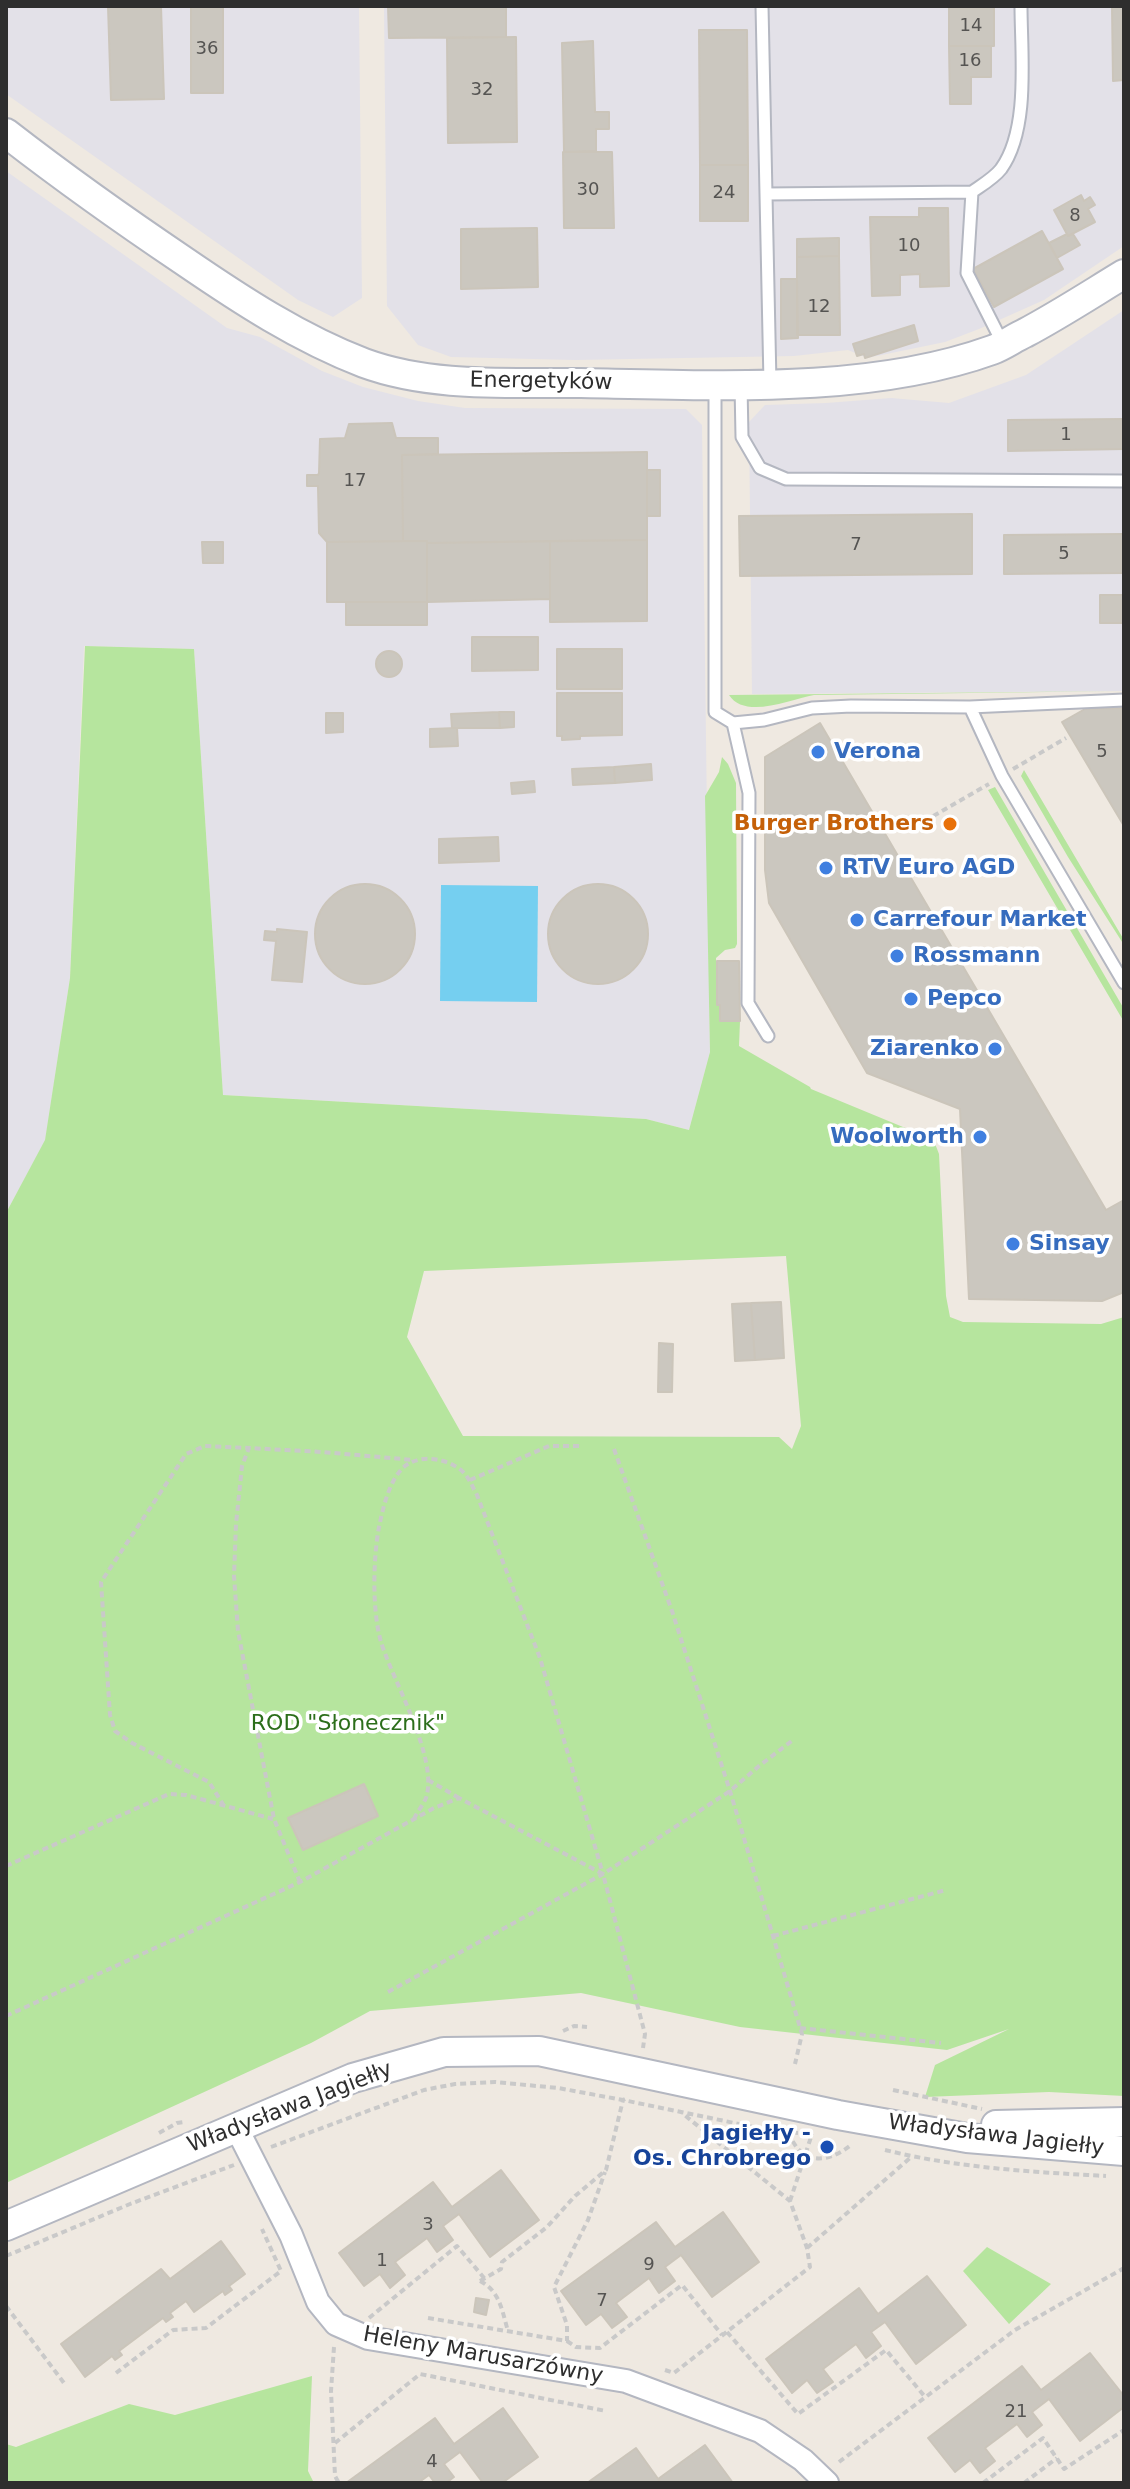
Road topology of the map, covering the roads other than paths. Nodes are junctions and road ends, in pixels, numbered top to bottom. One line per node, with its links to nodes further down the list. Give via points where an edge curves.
1 (762, 6): 5 (lane)
2 (1021, 6): 4 (lane, via 1017,136 999,172)
3 (6, 133): 9 (street, Energetyków, via 92,199 271,319 363,363 430,379)
4 (972, 192): 5 (lane); 7 (lane, via 967,273)
5 (766, 194): 8 (lane)
6 (1124, 274): 7 (street, Energetyków)
7 (1003, 344): 8 (street, Energetyków, via 906,372)
8 (770, 383): 9 (street, Energetyków)
9 (728, 384): 10 (lane, via 742,437 760,468 786,479); 13 (lane, via 715,712)
10 (1124, 481)
11 (1124, 700): 12 (lane)
12 (970, 707): 13 (lane, via 812,708); 14 (lane, via 1010,789)
13 (733, 723): 15 (lane, via 749,793 748,1003)
14 (1124, 983)
15 (768, 1036)
16 (868, 2120): 17 (street, Władysława Jagiełły, via 970,2125); 18 (street, Władysława Jagiełły, via 539,2051 483,2050 444,2052 353,2078); 19 (street, Władysława Jagiełły, via 967,2138)
17 (1124, 2122)
18 (236, 2127): 20 (street, Władysława Jagiełły); 21 (street, Heleny Marusarzówny, via 318,2302 336,2324 368,2338 626,2381 760,2431)
19 (1124, 2151)
20 (6, 2226)
21 (827, 2483)

